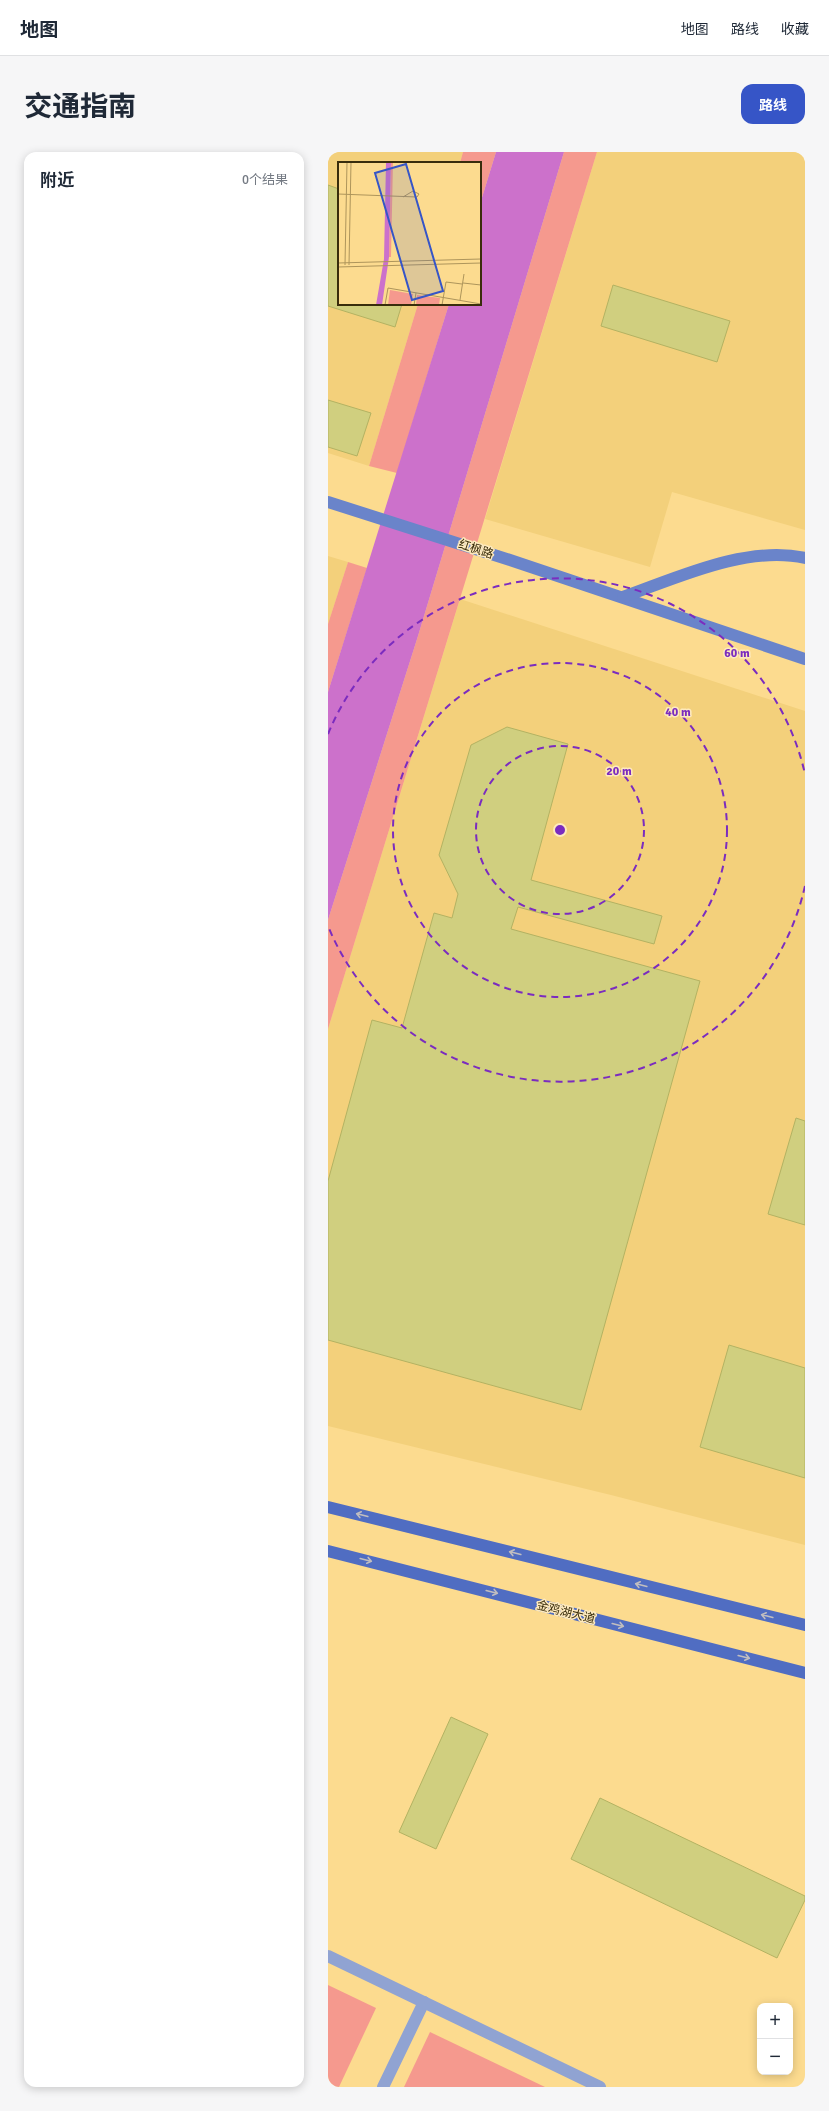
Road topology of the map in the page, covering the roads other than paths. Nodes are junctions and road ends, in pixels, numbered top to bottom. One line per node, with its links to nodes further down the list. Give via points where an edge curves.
1 (328, 502): 3 (street, 红枫路)
2 (805, 558): 3 (street, via 768,555 743,559 705,568)
3 (623, 597): 4 (street, 红枫路)
4 (805, 659)
5 (328, 1507): 7 (main road, one-way to 5)
6 (328, 1550): 8 (main road, 金鸡湖大道, one-way to 8)
7 (805, 1626)
8 (805, 1673)
9 (328, 1956): 10 (street)
10 (424, 2002): 11 (street); 12 (street)
11 (383, 2087)
12 (600, 2087)

